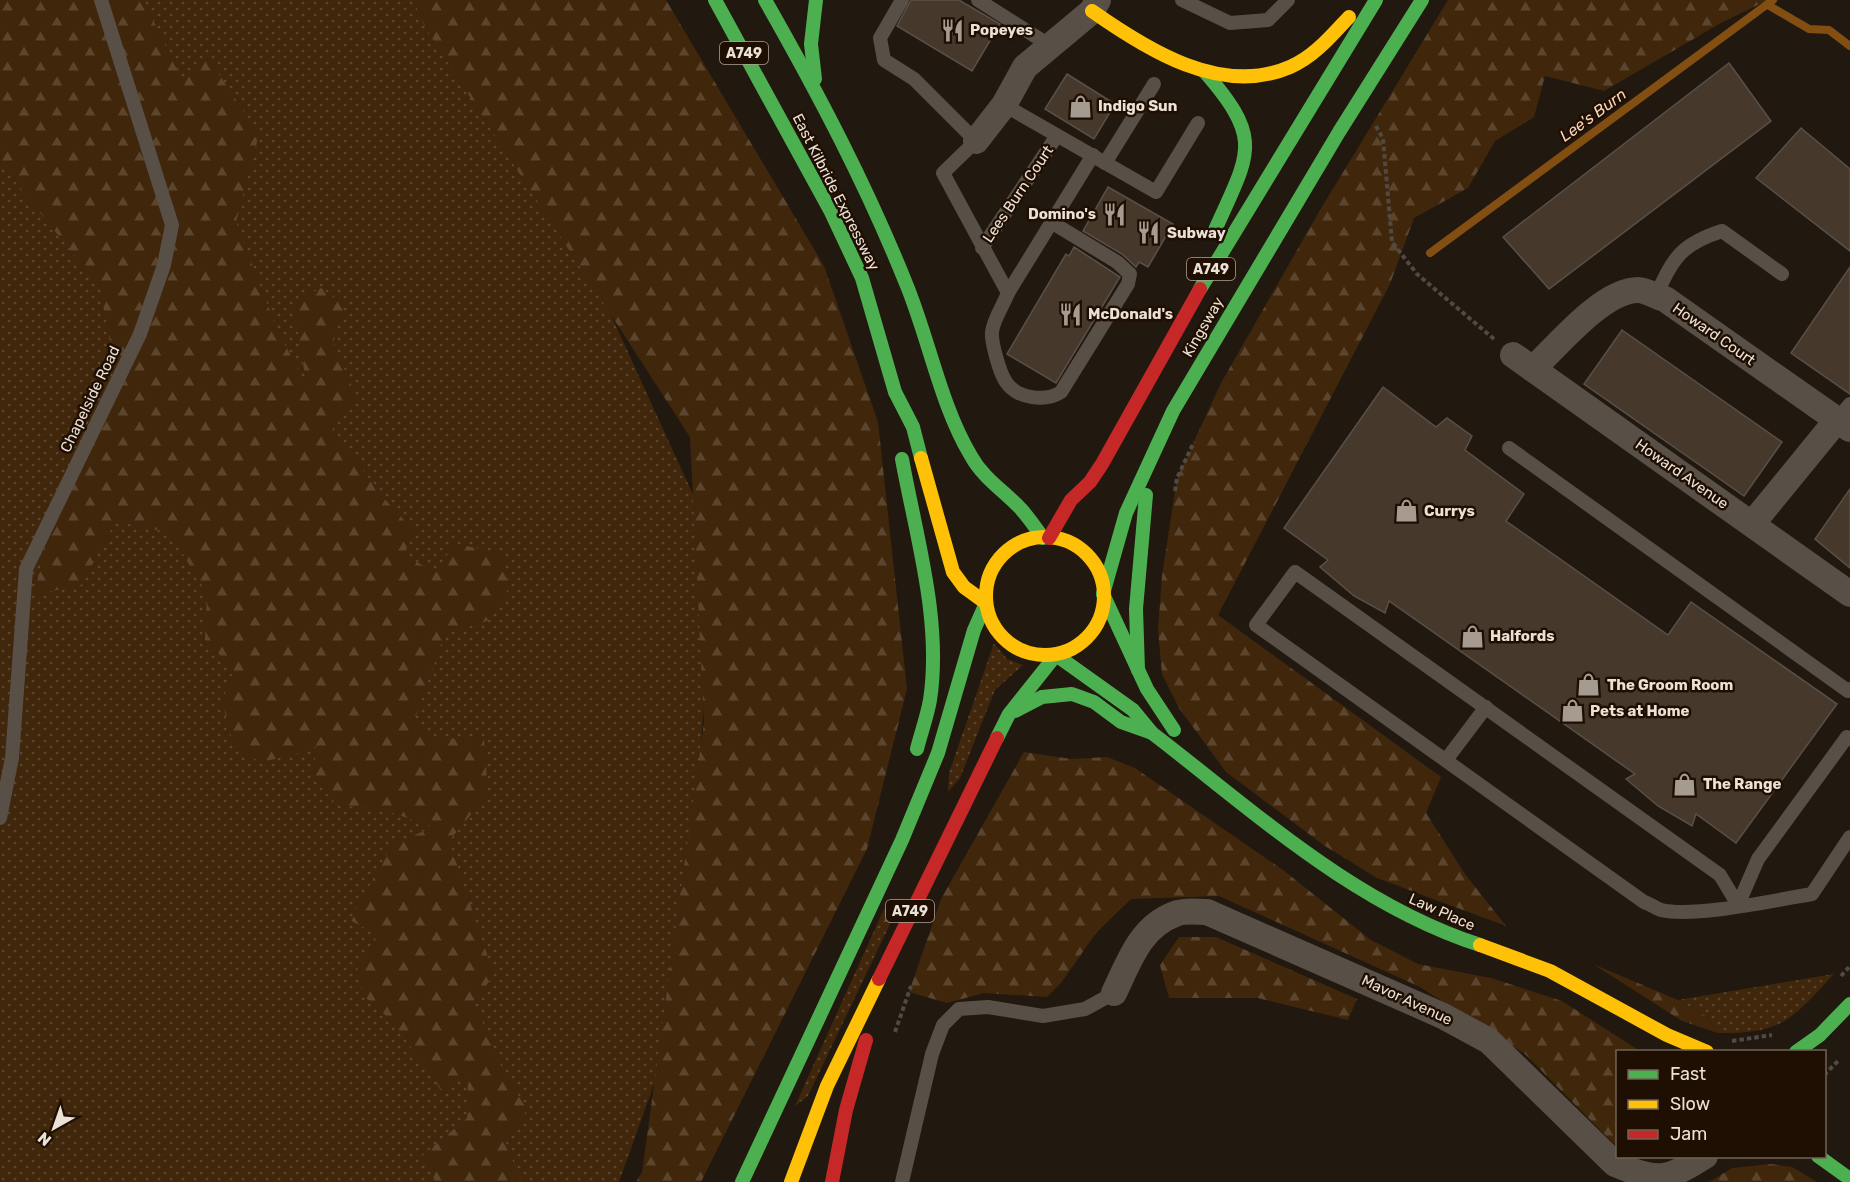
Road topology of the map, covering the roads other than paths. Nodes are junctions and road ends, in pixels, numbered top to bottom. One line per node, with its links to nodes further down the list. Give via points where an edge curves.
1 (101, 0): 52 (lane, Chapelside Road, via 172,225 164,265 140,334 26,569 12,758)
2 (715, 0): 31 (main road, East Kilbride Expressway / A749, via 831,212 862,278)
3 (765, 0): 16 (main road, East Kilbride Expressway / A749)
4 (816, 0): 16 (main road, via 811,44)
5 (902, 0): 20 (lane, via 880,38 884,60 914,79)
6 (978, 0): 13 (lane)
7 (1182, 0): 8 (lane, via 1230,23 1268,20)
8 (1288, 0)
9 (1365, 0): 14 (main road, via 1322,45 1284,70 1248,75)
10 (1376, 0): 30 (main road, Kingsway / A749, via 1270,170)
11 (1422, 0): 36 (main road, Kingsway / A749, via 1206,354 1173,411)
12 (1095, 6): 13 (street); 14 (main road, via 1128,37 1165,57)
13 (1049, 45): 17 (street, via 1025,68)
14 (1204, 71): 23 (main road, via 1236,109 1247,155)
15 (1154, 84): 21 (lane)
16 (816, 89): 38 (main road, East Kilbride Expressway / A749, via 884,226 971,457)
17 (1004, 105): 19 (lane, Lees Burn Court); 20 (street)
18 (1198, 123): 21 (lane, Lees Burn Court, via 1156,192)
19 (1056, 136): 21 (lane, Lees Burn Court); 24 (lane, Lees Burn Court)
20 (976, 141): 24 (lane, via 943,173)
21 (1099, 159): 22 (lane)
22 (1051, 222): 27 (lane); 27 (lane, via 1130,274 1128,285 1061,392 1052,398 1032,398 1006,383 992,332)
23 (1210, 240)
24 (982, 248): 27 (lane, Lees Burn Court)
25 (1201, 262): 30 (main road)
26 (1782, 274): 28 (lane, via 1722,231 1696,239 1671,264)
27 (1008, 293)
28 (1656, 296): 29 (street, Howard Court, via 1638,290 1609,300); 32 (street, Howard Court)
29 (1523, 362): 37 (street, Howard Avenue)
30 (1154, 369): 38 (main road, Kingsway / A749, via 1102,464)
31 (895, 392): 33 (main road); 41 (main road, East Kilbride Expressway / A749, via 913,427 953,572 964,587)
32 (1846, 418): 37 (street, Howard Court)
33 (898, 427)
34 (1509, 448): 44 (lane)
35 (900, 450): 51 (main road, via 924,581 932,656 930,699 916,754)
36 (1146, 472): 39 (main road, Kingsway / A749, via 1126,513); 43 (main road, via 1136,609)
37 (1752, 524): 40 (street, Howard Avenue)
38 (1046, 538): 39 (main road, via 1070,542 1087,556 1098,571); 41 (main road, A749, via 1017,544 1002,556 989,575)
39 (1103, 594): 42 (main road, A749, via 1103,607 1094,628 1077,646); 43 (main road, Law Place)
40 (1850, 594)
41 (986, 603): 42 (main road, A749, via 995,629 1010,644 1028,653); 51 (main road, A749, via 974,630 938,753)
42 (1056, 655): 46 (main road, A749); 47 (main road, Law Place, via 1133,710)
43 (1138, 670): 50 (main road, Law Place, via 1161,714)
44 (1850, 689)
45 (1486, 707): 49 (lane); 49 (lane, via 1295,572 1256,625); 54 (lane, via 1720,875)
46 (1009, 714): 47 (main road, via 1042,697 1072,694 1094,702 1121,722); 56 (main road, A749, via 932,856)
47 (1152, 733): 50 (main road, Law Place)
48 (1850, 739): 54 (lane, via 1847,737 1758,859)
49 (1446, 760): 54 (lane, via 1644,902 1662,910)
50 (1218, 783): 59 (main road, Law Place, via 1297,847 1411,918 1544,968)
51 (918, 796): 70 (main road, A749, via 906,842 760,1154)
52 (0, 818)
53 (1850, 837): 54 (lane, via 1812,894)
54 (1738, 905)
55 (1114, 993): 65 (street, Mavor Avenue, via 1138,943 1154,925 1177,913 1207,912 1433,1011 1489,1041 1615,1164 1640,1176 1666,1178); 72 (lane, via 1085,1009 1043,1016 988,1007 959,1009 943,1026 932,1054)
56 (868, 999): 68 (main road, A749); 71 (main road, via 866,1039 846,1110)
57 (1850, 1004): 58 (main road)
58 (1820, 1035): 62 (main road); 63 (main road)
59 (1672, 1039): 60 (main road, Law Place); 61 (main road, Law Place)
60 (1682, 1050)
61 (1702, 1050)
62 (1799, 1050)
63 (1811, 1050)
64 (1826, 1153): 67 (main road)
65 (1699, 1158)
66 (1821, 1158): 67 (main road)
67 (1836, 1167): 69 (main road)
68 (789, 1172)
69 (1850, 1179)
70 (742, 1182)
71 (832, 1182)
72 (902, 1182)

